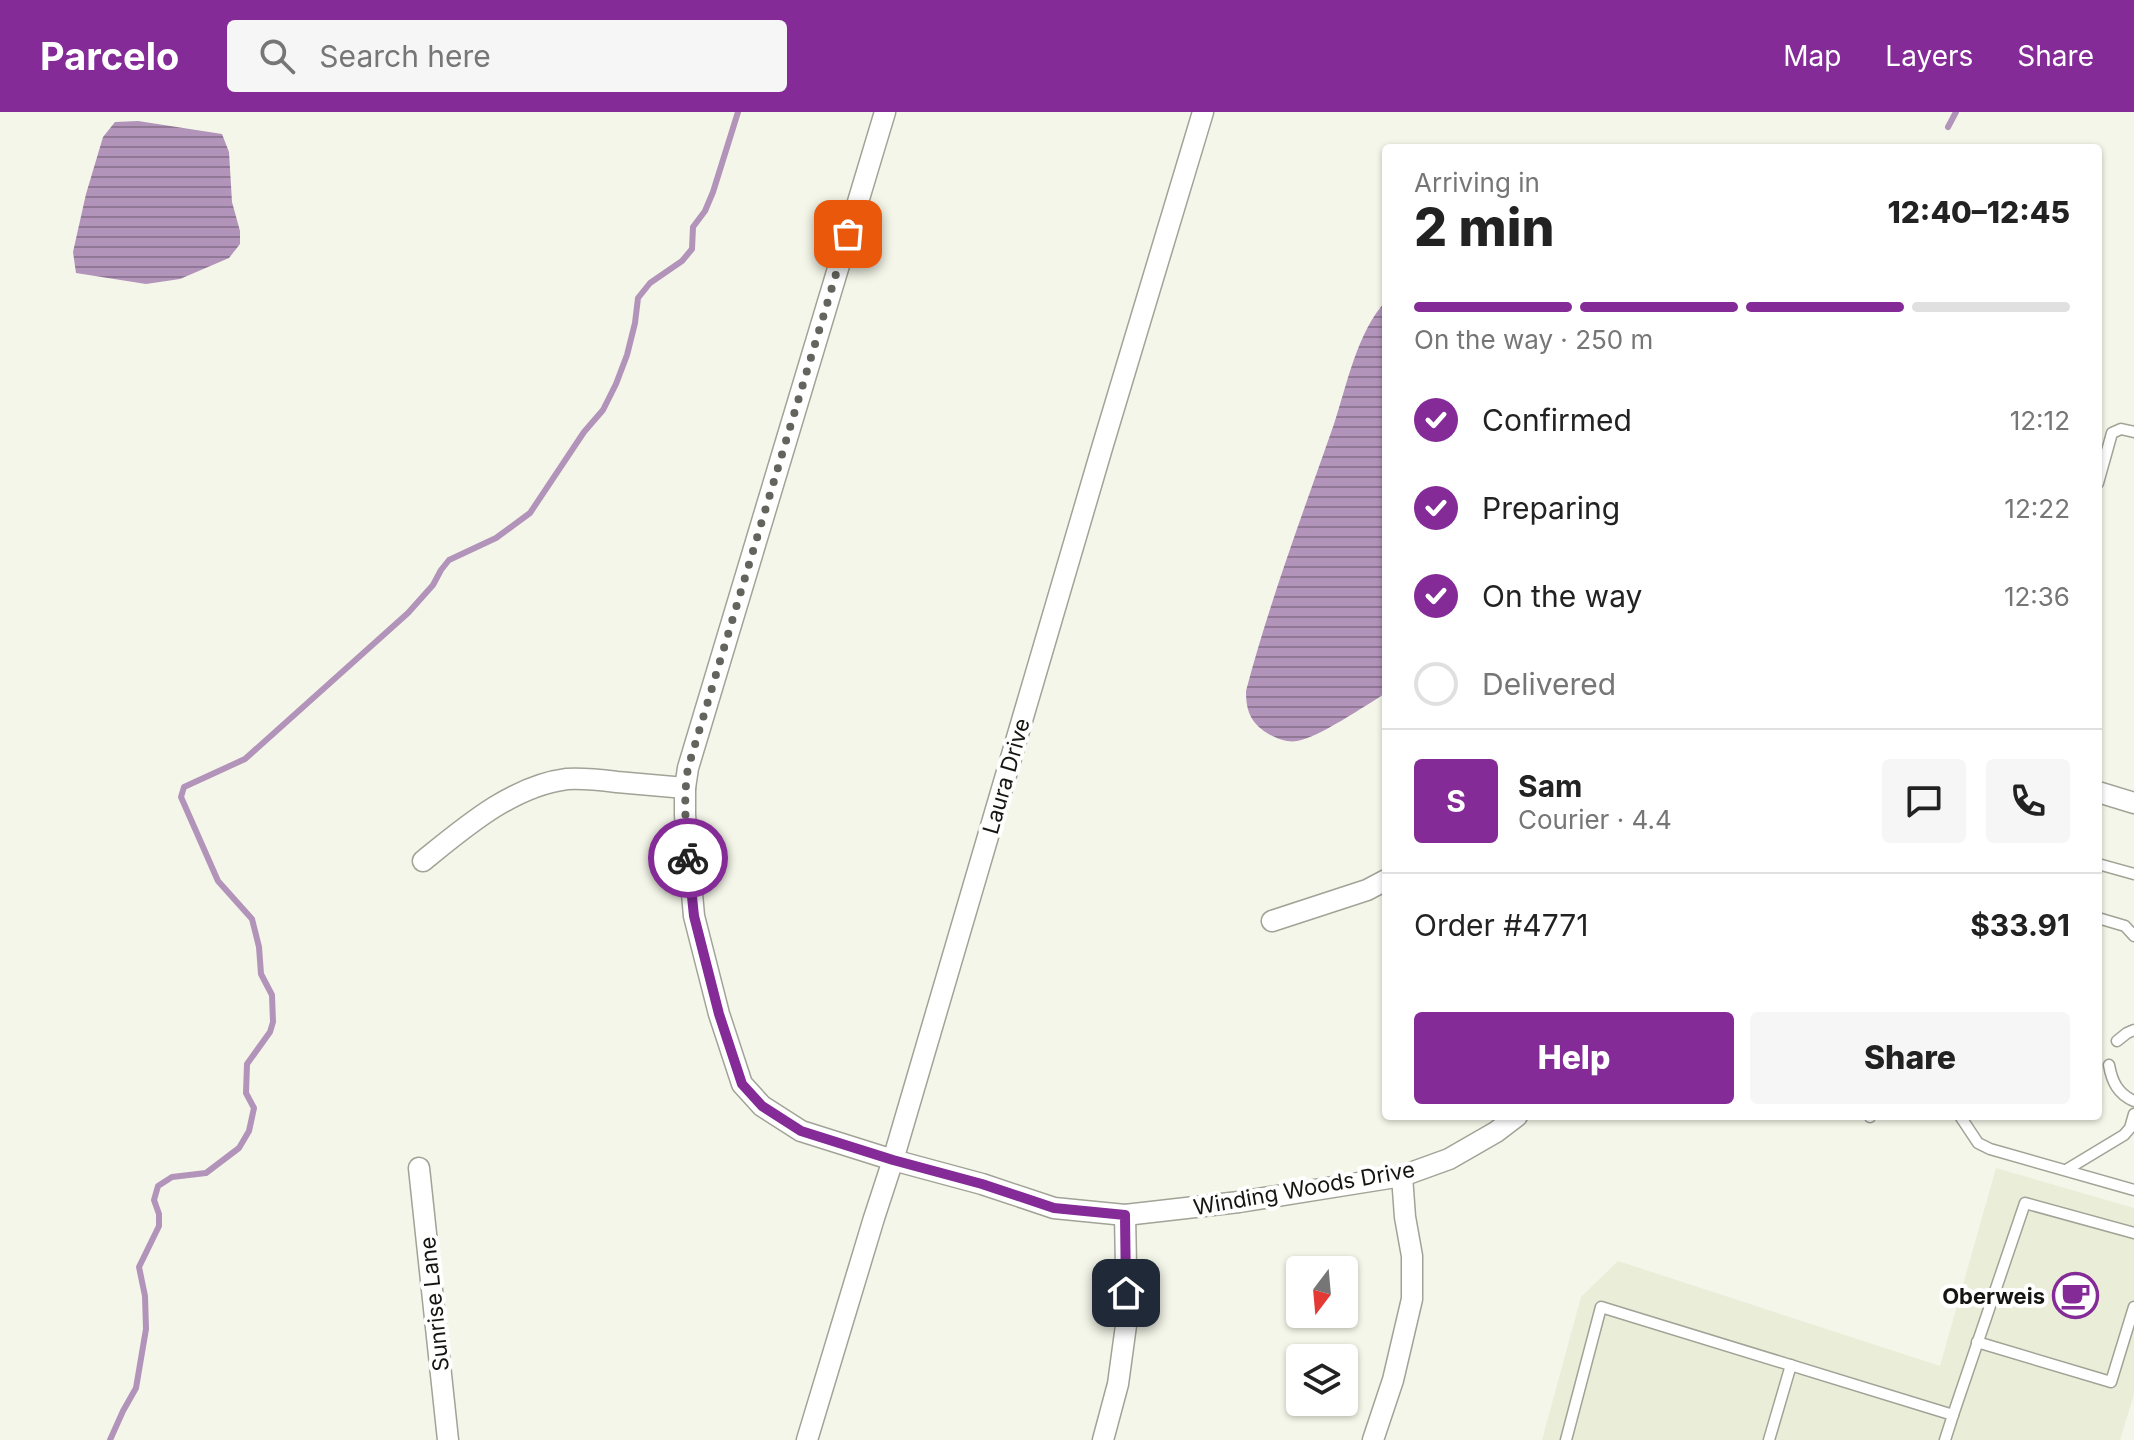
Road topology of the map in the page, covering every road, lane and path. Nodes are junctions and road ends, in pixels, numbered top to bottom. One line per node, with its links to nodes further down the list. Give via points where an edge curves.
1 (885, 112): 5 (street, Winding Woods Drive)
2 (1203, 112): 22 (street, Laura Drive)
3 (2134, 432): 4 (lane, via 2112,433)
4 (2102, 469)
5 (685, 788): 8 (street, via 588,779 538,786 471,822); 22 (street, Winding Woods Drive, via 694,916 742,1084 762,1106 801,1131)
6 (2102, 793): 7 (street)
7 (2134, 803)
8 (423, 861)
9 (2102, 865): 10 (lane)
10 (2134, 874)
11 (1382, 882): 13 (street)
12 (2102, 919): 14 (lane, via 2125,926)
13 (1272, 921)
14 (2134, 936)
15 (2134, 1030): 16 (lane)
16 (2117, 1041)
17 (2109, 1065): 18 (lane, via 2117,1089)
18 (2134, 1101)
19 (2134, 1114): 24 (lane, via 2124,1135)
20 (1512, 1120): 25 (street, Winding Woods Drive, via 1449,1159)
21 (1963, 1120): 24 (lane, via 1978,1143 1990,1149)
22 (893, 1160): 27 (street, Winding Woods Drive, via 1054,1208); 35 (street, Laura Drive)
23 (419, 1168): 34 (street, Sunrise Lane)
24 (2066, 1170): 26 (lane)
25 (1402, 1176): 27 (street, Winding Woods Drive); 37 (street, via 1412,1299)
26 (2134, 1190)
27 (1125, 1215): 36 (street, via 1127,1318)
28 (2134, 1233): 31 (lane, via 2025,1203)
29 (2134, 1307): 30 (lane)
30 (2132, 1320): 31 (lane, via 2111,1382)
31 (1977, 1342): 33 (lane)
32 (1791, 1365): 33 (lane); 38 (lane, via 1601,1307); 39 (lane)
33 (1953, 1415): 40 (lane)
34 (448, 1440)
35 (807, 1440)
36 (1103, 1440)
37 (1373, 1440)
38 (1566, 1440)
39 (1769, 1440)
40 (1945, 1440)

